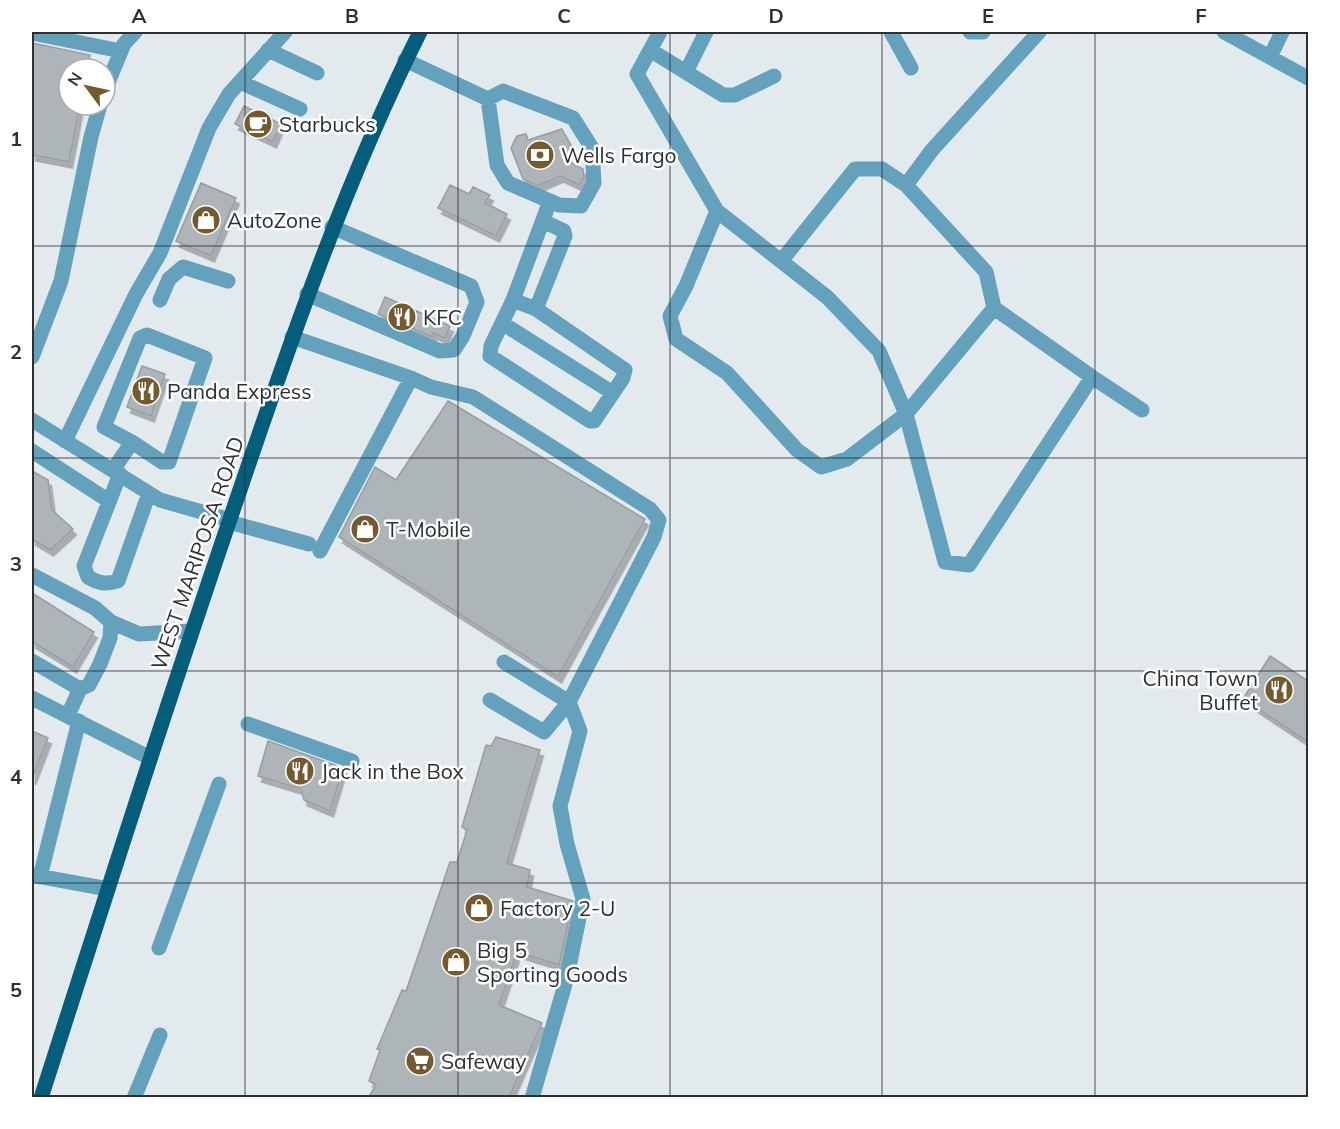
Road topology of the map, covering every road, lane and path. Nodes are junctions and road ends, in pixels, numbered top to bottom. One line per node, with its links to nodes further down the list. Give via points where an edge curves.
1 (135, 32): 15 (street)
2 (285, 32): 13 (street)
3 (420, 32): 17 (main road, WEST MARIPOSA ROAD)
4 (660, 32): 14 (street)
5 (706, 32): 20 (street)
6 (891, 32): 19 (street)
7 (970, 32): 8 (street)
8 (982, 32)
9 (1038, 32): 28 (street, via 932,150)
10 (1224, 32): 16 (street)
11 (1282, 32): 16 (street)
12 (32, 33): 15 (street)
13 (268, 50): 21 (street); 24 (street)
14 (650, 50): 20 (street); 30 (street, via 637,74)
15 (121, 51): 18 (street)
16 (1270, 57): 23 (street)
17 (405, 60): 25 (street); 32 (main road, WEST MARIPOSA ROAD)
18 (117, 61)
19 (911, 68)
20 (686, 72): 22 (street, via 723,95 735,95)
21 (318, 73)
22 (774, 76)
23 (1308, 78)
24 (240, 82): 26 (street); 41 (street, via 209,128 160,253)
25 (488, 99): 29 (street, via 497,165 502,174 508,183); 29 (street, via 503,91 573,118 592,148 594,183 581,206)
26 (300, 109)
27 (97, 117): 44 (street, via 61,281)
28 (906, 185): 33 (street, via 882,169 855,169); 38 (street, via 986,272)
29 (550, 201): 31 (street)
30 (717, 211): 33 (street); 51 (street, via 687,286 669,316 676,339 728,374 797,450 821,467 847,459)
31 (543, 221): 37 (street); 39 (street, via 564,231 565,236)
32 (332, 228): 35 (main road, WEST MARIPOSA ROAD); 35 (street, via 471,286 477,302 454,350 440,351)
33 (782, 260): 51 (street, via 827,297 879,351)
34 (228, 281): 36 (street, via 183,267 169,279)
35 (307, 294): 42 (main road, WEST MARIPOSA ROAD)
36 (160, 300)
37 (513, 300): 39 (street); 40 (street)
38 (994, 308): 45 (street); 51 (street)
39 (536, 309): 49 (street, via 625,370)
40 (502, 323): 49 (street); 49 (street, via 490,356 590,422)
41 (118, 331): 43 (street); 47 (street)
42 (292, 337): 46 (street); 59 (main road, WEST MARIPOSA ROAD)
43 (140, 338): 48 (street); 54 (street, via 147,335 205,358 169,462 162,462)
44 (32, 357)
45 (1092, 377): 50 (street); 51 (street, via 969,565 945,562)
46 (411, 378): 59 (street, via 314,548); 70 (street, via 473,397 650,509 659,520 654,537)
47 (95, 380): 48 (street); 53 (street)
48 (121, 386): 54 (street, via 104,427)
49 (613, 393)
50 (1142, 410)
51 (906, 414)
52 (32, 420): 53 (street)
53 (65, 441): 56 (street)
54 (132, 442): 56 (street)
55 (32, 451): 58 (street)
56 (116, 472): 57 (street); 58 (street)
57 (149, 493): 59 (street); 61 (street, via 118,581 109,584)
58 (109, 501): 61 (street, via 84,566)
59 (229, 521): 64 (main road, WEST MARIPOSA ROAD)
60 (32, 575): 62 (street)
61 (88, 577): 62 (street)
62 (74, 597): 63 (street)
63 (111, 622): 64 (street, via 139,634); 67 (street, via 110,638 100,664 89,685)
64 (192, 631): 73 (main road, WEST MARIPOSA ROAD)
65 (32, 661): 67 (street)
66 (504, 662): 70 (street)
67 (80, 689): 71 (street)
68 (32, 698): 71 (street)
69 (490, 700): 70 (street, via 544,732)
70 (569, 702): 82 (street, via 580,731 560,806 583,899 566,981)
71 (74, 718): 73 (street); 76 (street)
72 (248, 724): 74 (street)
73 (150, 758): 77 (main road, WEST MARIPOSA ROAD)
74 (352, 761)
75 (219, 784): 78 (street)
76 (36, 876): 77 (street)
77 (108, 889): 80 (main road, WEST MARIPOSA ROAD)
78 (159, 948)
79 (160, 1035): 81 (street)
80 (42, 1098)
81 (134, 1098)
82 (532, 1098)

